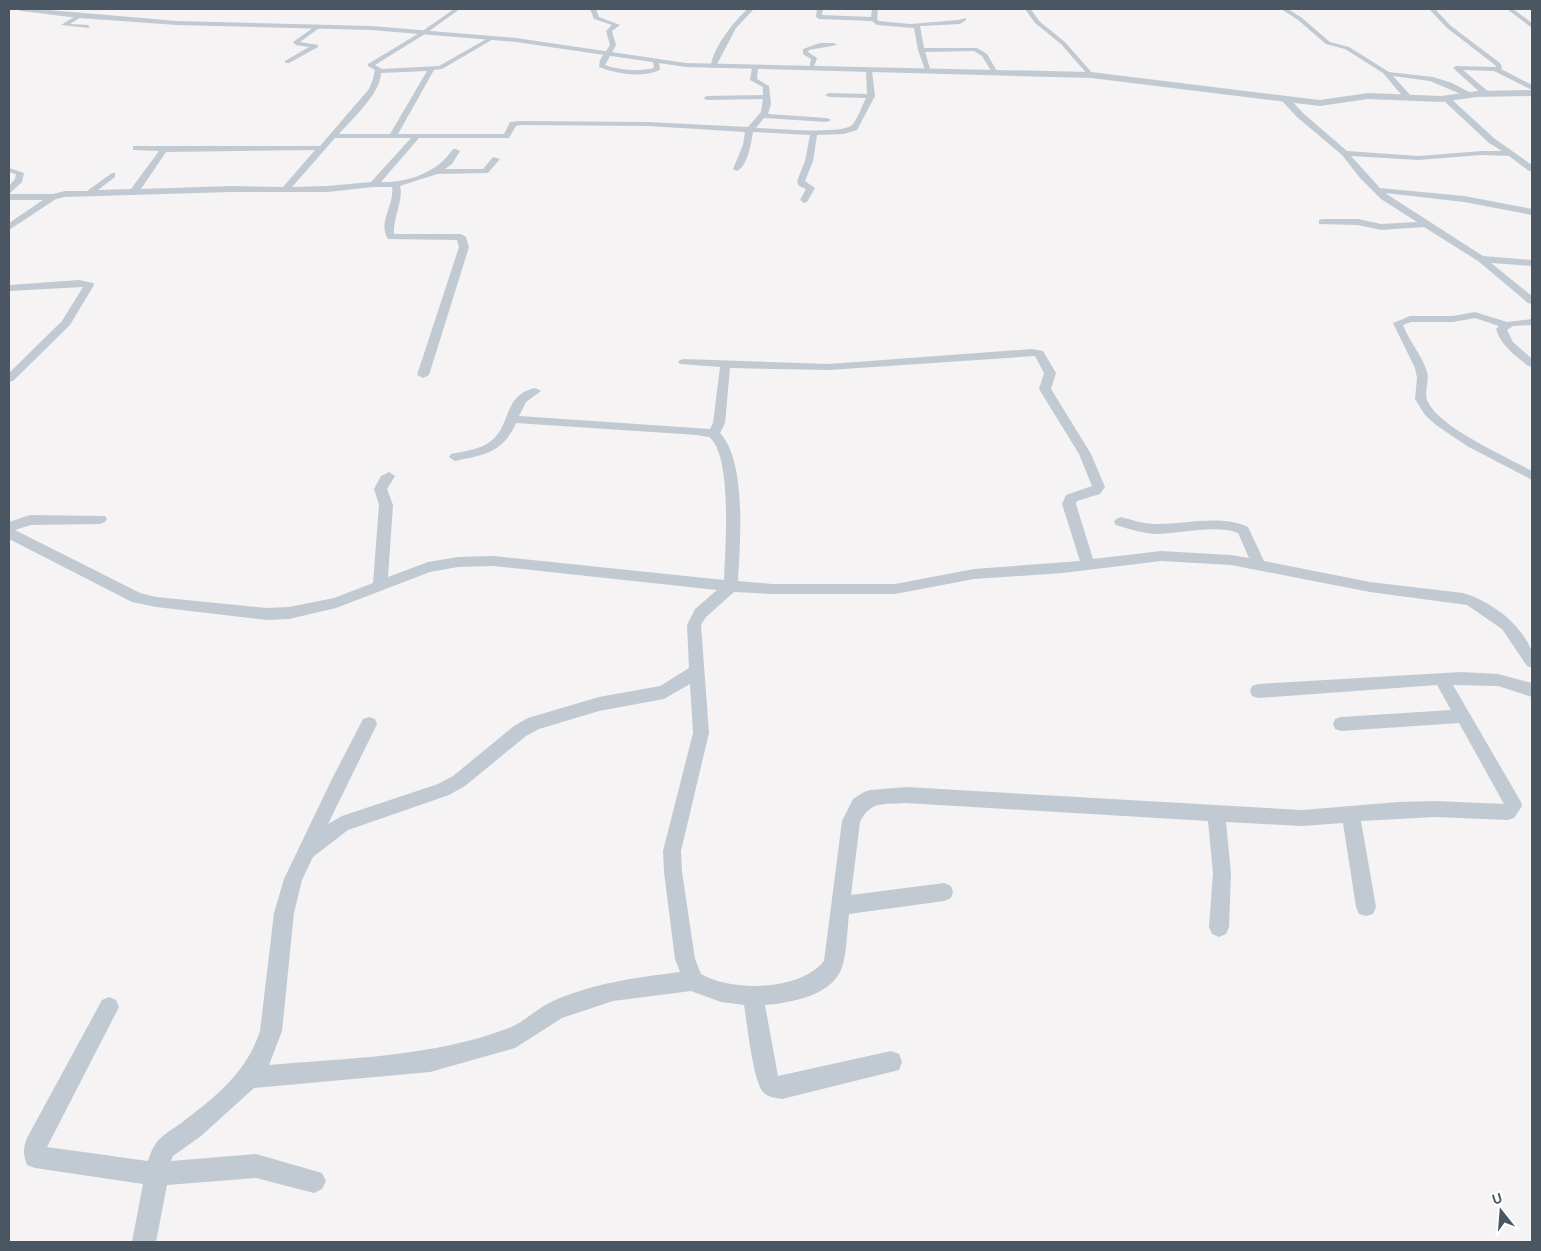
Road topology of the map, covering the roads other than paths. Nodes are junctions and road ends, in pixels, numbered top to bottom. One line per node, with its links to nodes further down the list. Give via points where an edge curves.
1 (21, 9): 11 (street)
2 (458, 9): 20 (street)
3 (593, 9): 24 (street, via 596,18 617,25 608,31 614,44)
4 (751, 9): 27 (street, via 719,51)
5 (820, 9): 12 (street, via 819,17)
6 (874, 9): 12 (street)
7 (1028, 9): 37 (street, via 1042,26 1064,42)
8 (1284, 9): 36 (street, via 1328,43 1346,48)
9 (1432, 9): 32 (street, via 1449,27 1498,64)
10 (1510, 9): 17 (street)
11 (79, 16): 16 (street, via 176,23); 18 (street, via 64,25)
12 (874, 19): 15 (street, via 879,24)
13 (964, 19): 14 (street)
14 (943, 22): 15 (street); 19 (street)
15 (913, 24): 23 (street, via 917,26)
16 (319, 26): 20 (street); 25 (street, via 296,42 316,46)
17 (1532, 26)
18 (88, 27)
19 (945, 30)
20 (424, 33): 21 (street); 30 (street, via 370,65)
21 (492, 38): 24 (street); 31 (street, via 443,67)
22 (834, 44): 29 (street, via 806,49 805,54 814,58)
23 (920, 50): 34 (street); 35 (street, via 976,49 985,55)
24 (606, 55): 26 (street); 26 (street, via 601,66 609,69 654,71 658,69)
25 (287, 62)
26 (656, 62): 27 (street)
27 (713, 66): 28 (street)
28 (755, 68): 29 (street); 44 (street, via 753,80 764,84)
29 (811, 68): 33 (street)
30 (381, 69): 31 (street); 53 (street, via 377,71 374,86)
31 (431, 69): 54 (street)
32 (1498, 69): 38 (street); 40 (street, via 1456,68)
33 (870, 71): 34 (street); 43 (street)
34 (928, 72): 35 (street)
35 (996, 73): 37 (street)
36 (1387, 74): 41 (street, via 1432,78); 46 (street)
37 (1091, 75): 47 (street)
38 (1532, 88)
39 (1532, 93): 40 (street)
40 (1487, 94): 41 (street)
41 (1471, 95): 48 (street)
42 (829, 96): 43 (street)
43 (871, 96): 52 (street, via 852,130)
44 (767, 97): 45 (street); 49 (street)
45 (707, 98)
46 (1408, 98): 47 (street, via 1368,96 1330,103); 48 (street)
47 (1285, 99): 60 (street)
48 (1446, 99): 61 (street)
49 (763, 116): 50 (street); 51 (street)
50 (827, 120)
51 (749, 130): 52 (street); 55 (street, via 648,124 520,123 511,126 505,136); 63 (street)
52 (814, 134): 77 (street, via 809,161 800,181 811,188)
53 (334, 136): 54 (street); 57 (street)
54 (393, 136): 55 (street)
55 (416, 137): 68 (street)
56 (136, 148): 58 (street)
57 (323, 148): 58 (street); 70 (street)
58 (164, 149): 73 (street)
59 (456, 151): 66 (street, via 449,162)
60 (1345, 153): 61 (street, via 1418,158); 71 (street)
61 (1510, 154): 64 (street)
62 (496, 159): 66 (street, via 486,171)
63 (737, 169)
64 (1532, 169)
65 (9, 170): 72 (street, via 20,173 19,180)
66 (436, 172): 69 (street)
67 (112, 175): 74 (street)
68 (374, 184): 69 (street); 70 (street)
69 (395, 186): 91 (street, via 398,190 390,223 391,237 458,236 464,247)
70 (285, 190): 73 (street)
71 (1376, 190): 78 (street, via 1464,199); 80 (street)
72 (9, 191)
73 (133, 193): 74 (street)
74 (88, 194): 76 (street)
75 (9, 197): 76 (street)
76 (54, 197): 81 (street)
77 (804, 200)
78 (1532, 212)
79 (1322, 222): 80 (street, via 1358,222 1381,227)
80 (1426, 224): 82 (street)
81 (9, 227)
82 (1481, 259): 83 (street); 85 (street)
83 (1532, 263)
84 (9, 288): 92 (street, via 89,285 66,324)
85 (1532, 301)
86 (1532, 322): 87 (street)
87 (1506, 325): 90 (street, via 1501,329 1503,336); 98 (street, via 1475,316 1452,320 1410,319 1398,323 1422,374 1419,395 1428,411 1479,448)
88 (684, 362): 89 (street)
89 (731, 363): 95 (street, via 725,367 719,423); 103 (street, via 838,366 1039,353 1050,373 1045,389 1085,454 1099,487 1071,498 1069,504)
90 (1532, 364)
91 (423, 375)
92 (9, 379)
93 (535, 391): 94 (street, via 524,397)
94 (510, 419): 95 (street); 96 (street, via 496,444)
95 (714, 434): 106 (street, via 724,449 731,476 734,511)
96 (455, 457)
97 (389, 476): 105 (street, via 379,488 380,497 386,505)
98 (1532, 476)
99 (100, 519): 101 (street, via 30,520)
100 (1121, 522): 104 (street, via 1160,530 1235,525 1244,530)
101 (9, 527)
102 (9, 533): 105 (street, via 127,594 156,602 267,614 289,613 336,603)
103 (1088, 564): 104 (street, via 1161,556); 106 (street, via 974,574 895,589)
104 (1259, 565): 107 (street, via 1472,601 1507,625)
105 (380, 585): 106 (street, via 428,567 494,561)
106 (731, 586): 108 (street, via 700,613 694,624)
107 (1532, 662)
108 (696, 672): 117 (street, via 664,692 600,704 534,723 443,790 342,824); 122 (street, via 701,733 672,851 685,959)
109 (1442, 679): 110 (street, via 1505,681); 111 (street); 112 (street)
110 (1532, 690)
111 (1258, 691)
112 (1463, 716): 114 (street); 116 (street, via 1512,802 1512,810 1504,813 1398,810)
113 (370, 724): 117 (street)
114 (1341, 724)
115 (1216, 813): 116 (street, via 1314,819); 119 (street, via 906,795 870,798 859,806 852,821); 121 (street, via 1222,873)
116 (1351, 815): 120 (street)
117 (307, 851): 126 (street, via 293,879 284,913 269,1041)
118 (944, 892): 119 (street)
119 (841, 906): 123 (street, via 829,974 802,989)
120 (1366, 907)
121 (1219, 927)
122 (693, 981): 123 (street, via 707,988); 126 (street, via 599,995 556,1010 515,1037 430,1061)
123 (753, 996): 125 (street, via 768,1080 772,1086 782,1088)
124 (109, 1006): 127 (street, via 35,1146 35,1157)
125 (891, 1062)
126 (249, 1078): 127 (street, via 193,1128 165,1148)
127 (157, 1174): 128 (street, via 256,1166); 129 (street)
128 (314, 1181)
129 (144, 1242)

